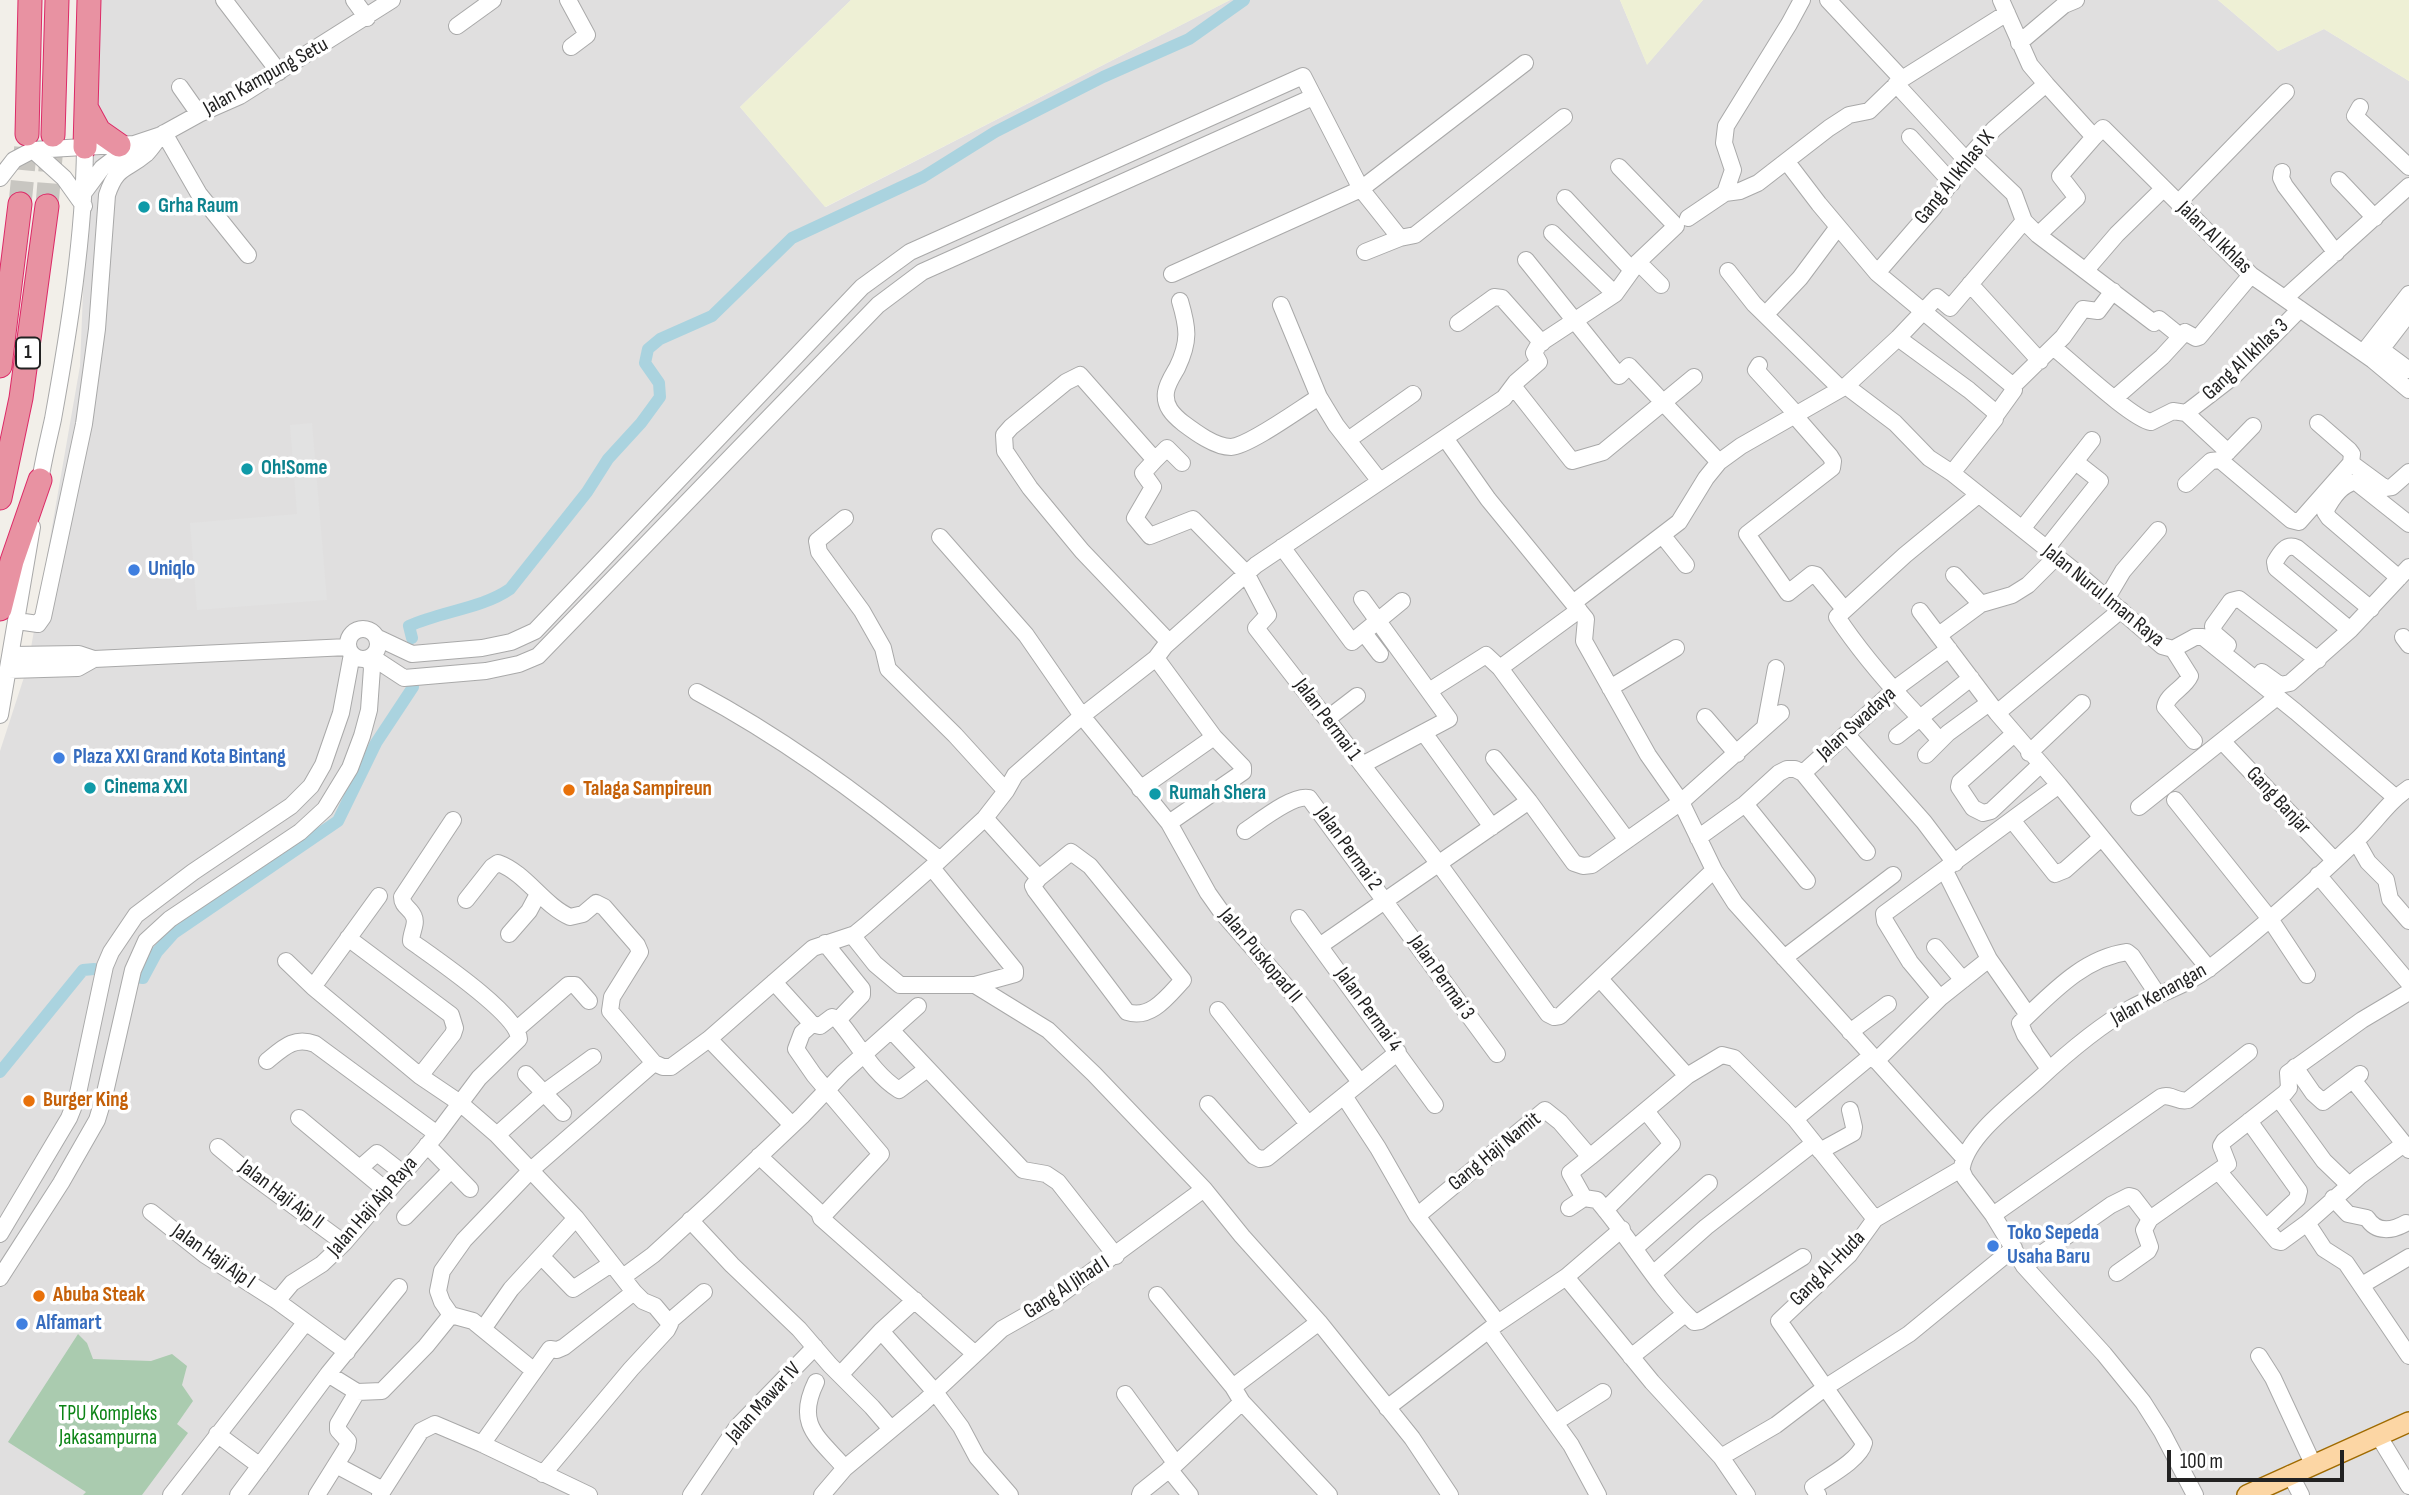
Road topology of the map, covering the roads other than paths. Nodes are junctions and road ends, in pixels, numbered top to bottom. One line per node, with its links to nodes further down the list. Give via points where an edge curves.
1 (30, 0): 32 (highway)
2 (57, 0): 29 (highway)
3 (89, 0): 25 (highway)
4 (224, 0): 18 (street)
5 (354, 0): 13 (street)
6 (392, 0): 13 (street, Jalan Kampung Setu)
7 (493, 0): 14 (street)
8 (568, 0): 16 (street, via 587,35)
9 (1802, 0): 46 (street, via 1726,126 1724,143 1733,170)
10 (1828, 0): 19 (street)
11 (2076, 0): 15 (street)
12 (2004, 6): 15 (street); 19 (street)
13 (367, 18): 18 (street, Jalan Kampung Setu)
14 (457, 26)
15 (2019, 43): 21 (street)
16 (571, 47)
17 (1525, 63): 44 (street)
18 (279, 72): 26 (street, Jalan Kampung Setu)
19 (1899, 81): 35 (street); 36 (street, via 1868,111 1849,115)
20 (180, 86): 26 (street)
21 (2043, 87): 30 (street); 35 (street, Gang Al Ikhlas IX, via 2007,116)
22 (2286, 92): 49 (street)
23 (1313, 97): 44 (street); 81 (street, via 1303,76 910,251 862,287); 84 (street, via 922,272 877,304)
24 (2360, 107): 38 (street, via 2355,116)
25 (87, 109): 33 (highway, via 99,131); 34 (highway)
26 (199, 114): 28 (street, Jalan Kampung Setu)
27 (1564, 117): 58 (street, via 1415,234)
28 (162, 134): 33 (street, Jalan Kampung Setu); 61 (street, via 199,194); 145 (street, via 149,151 116,175 107,195 97,330 81,437 43,617 38,624)
29 (53, 135)
30 (2094, 137): 45 (street, Jalan Al Ikhlas, via 2103,128); 57 (street, via 2060,176 2077,198)
31 (1910, 138): 42 (street)
32 (30, 142): 34 (street, Jalan Kampung Setu); 40 (street); 48 (street)
33 (127, 145): 34 (street, Jalan Kampung Setu); 48 (street, Jalan Kampung Setu, via 102,168)
34 (85, 147): 48 (street)
35 (1969, 158): 42 (street, Gang Al Ikhlas IX); 54 (street, via 2014,194)
36 (1787, 162): 46 (street, via 1752,187); 55 (street)
37 (1619, 167): 63 (street, via 1676,226)
38 (2409, 167)
39 (2282, 172): 60 (street, via 2285,186)
40 (0, 178)
41 (2339, 180): 53 (street)
42 (1952, 183): 66 (street, Gang Al Ikhlas IX)
43 (2409, 186): 53 (street)
44 (1361, 189): 58 (street); 67 (street)
45 (2163, 189): 49 (street, Jalan Al Ikhlas); 64 (street)
46 (1725, 193): 52 (street)
47 (1565, 198): 63 (street)
48 (84, 199): 119 (street)
49 (2178, 203): 68 (street, Jalan Al Ikhlas)
50 (20, 204): 92 (highway, 1)
51 (47, 206): 123 (highway, 1, via 21,398)
52 (1688, 218)
53 (2375, 218): 60 (street)
54 (2024, 221): 57 (street); 69 (street)
55 (1838, 227): 66 (street); 80 (street)
56 (1552, 233): 72 (street)
57 (2038, 235): 64 (street)
58 (1400, 238): 59 (street)
59 (1365, 252)
60 (2336, 253): 74 (street)
61 (248, 255)
62 (1526, 260): 82 (street)
63 (1635, 266): 70 (street); 72 (street)
64 (2086, 270): 71 (street)
65 (1728, 271): 80 (street, Jalan Nurul Iman Raya)
66 (1877, 273): 78 (street)
67 (1172, 274)
68 (2251, 275): 74 (street, Jalan Al Ikhlas); 85 (street, via 2199,337 2187,331)
69 (1970, 284): 78 (street, via 1950,308 1937,297); 90 (street)
70 (1661, 285)
71 (2113, 291): 85 (street); 88 (street, via 2098,311 2083,310)
72 (1615, 294): 82 (street)
73 (2409, 295): 89 (street)
74 (2285, 298): 77 (street, Jalan Al Ikhlas)
75 (1180, 300): 100 (street, via 1188,339 1166,390 1166,403 1188,426 1231,447)
76 (1281, 305): 100 (street)
77 (2300, 309): 89 (street, Jalan Al Ikhlas); 103 (street, Gang Al Ikhlas 3, via 2234,376)
78 (1924, 312): 86 (street); 96 (street)
79 (2409, 313): 89 (street)
80 (1766, 314): 97 (street, Jalan Nurul Iman Raya)
81 (832, 319): 84 (street); 149 (street, via 535,631 482,648 412,654)
82 (1575, 321): 87 (street); 102 (street, via 1619,376 1629,366)
83 (1458, 323): 87 (street, via 1499,296)
84 (849, 335): 157 (street, via 538,656 485,671 404,678)
85 (2180, 337): 101 (street)
86 (1898, 338): 97 (street); 105 (street)
87 (1542, 343): 95 (street, via 1534,353 1539,362)
88 (2053, 347): 90 (street); 101 (street, Gang Al Ikhlas 3)
89 (2373, 354): 93 (street); 98 (street, Jalan Al Ikhlas)
90 (2040, 361): 96 (street)
91 (1759, 365): 104 (street, via 1756,370)
92 (0, 366)
93 (2409, 370)
94 (1694, 377): 102 (street)
95 (1513, 386): 102 (street, via 1572,461 1603,453); 108 (street, via 1504,398)
96 (2013, 386): 105 (street)
97 (1843, 387): 104 (street); 118 (street, Jalan Nurul Iman Raya, via 1895,423 1929,458)
98 (2409, 390)
99 (1413, 394): 109 (street)
100 (1319, 397): 109 (street)
101 (2115, 398): 103 (street, Gang Al Ikhlas 3, via 2146,421 2173,411)
102 (1663, 403): 113 (street)
103 (2186, 414): 111 (street)
104 (1796, 415): 113 (street); 141 (street, via 1833,460 1832,468 1747,534 1788,593 1816,575)
105 (1996, 415): 118 (street)
106 (2318, 423): 116 (street, via 2349,450)
107 (2253, 426): 111 (street)
108 (1446, 438): 120 (street); 140 (street, via 1488,499)
109 (1348, 440): 120 (street)
110 (2092, 440): 115 (street)
111 (2224, 456): 116 (street, via 2296,522); 121 (street, via 2211,461)
112 (1155, 460): 114 (street, via 1167,448); 134 (street, via 1143,474 1153,487 1135,518 1150,536 1193,519); 150 (street, via 1080,375 1003,435 1005,451 1030,488 1082,551)
113 (1719, 462): 128 (street, via 1679,522)
114 (1182, 463)
115 (2077, 463): 126 (street); 131 (street, via 2100,481)
116 (2351, 463): 117 (street, via 2385,488)
117 (2409, 472)
118 (1952, 473): 122 (street, Jalan Nurul Iman Raya)
119 (40, 480): 145 (highway, via 12,561)
120 (1379, 480): 130 (street)
121 (2186, 484)
122 (1978, 495): 126 (street, Jalan Nurul Iman Raya); 141 (street)
123 (0, 498)
124 (845, 518): 196 (street, via 817,541 819,552 862,611 883,648 888,669)
125 (2409, 524): 133 (street, via 2356,482 2345,485 2325,512)
126 (2022, 529): 131 (street, Jalan Nurul Iman Raya)
127 (2158, 530): 136 (street)
128 (1663, 536): 132 (street); 140 (street)
129 (940, 537): 174 (street, Jalan Puskopad II, via 1010,614)
130 (1282, 547): 134 (street); 148 (street)
131 (2051, 553): 136 (street, Jalan Nurul Iman Raya); 139 (street, via 2028,586 2012,596)
132 (1686, 565)
133 (2404, 572): 142 (street)
134 (1246, 573): 150 (street); 177 (street, Jalan Permai 1, via 1268,615 1256,628)
135 (1954, 575): 139 (street)
136 (2107, 597): 143 (street, Jalan Nurul Iman Raya)
137 (1363, 599): 146 (street)
138 (1402, 601): 146 (street)
139 (1981, 604): 151 (street, Jalan Swadaya)
140 (1576, 606): 161 (street); 164 (street, via 1586,619 1584,641)
141 (1844, 609): 165 (street, via 1837,617)
142 (2371, 609): 147 (street); 147 (street, via 2297,548 2286,548 2275,562 2276,568)
143 (2121, 610): 153 (street, Jalan Nurul Iman Raya, via 2162,646); 171 (street)
144 (1920, 611): 151 (street)
145 (9, 615): 160 (street)
146 (1378, 621): 148 (street); 166 (street)
147 (2350, 629): 159 (street)
148 (1358, 637): 155 (street); 156 (street)
149 (378, 638): 154 (street, via 358,629 348,640); 157 (street)
150 (1169, 642): 158 (street)
151 (1944, 642): 163 (street); 165 (street, Jalan Swadaya)
152 (1676, 648): 164 (street)
153 (2173, 649): 169 (street, Jalan Nurul Iman Raya, via 2200,636); 185 (street, via 2190,676 2165,707)
154 (350, 651): 157 (street, via 357,658); 160 (street, via 93,659 79,654); 329 (street, via 341,713 311,786 291,806 136,915 111,951 77,1098)
155 (1380, 654)
156 (1362, 656)
157 (371, 657): 343 (street, via 369,710 362,736 350,768 325,809 300,832 170,919 146,942 132,970 97,1119)
158 (1156, 658): 174 (street); 183 (street)
159 (2318, 660): 159 (street, via 2290,683 2280,685 2217,636 2213,626 2231,601 2239,599)
160 (10, 663): 173 (street)
161 (1500, 668): 166 (street, via 1486,655); 211 (street)
162 (1776, 668): 178 (street)
163 (1970, 678): 171 (street); 176 (street)
164 (1611, 688): 200 (street, via 1648,755)
165 (1895, 690): 176 (street); 181 (street, Jalan Swadaya)
166 (1429, 691): 179 (street, via 1449,719)
167 (697, 692): 215 (street, via 820,766 889,817)
168 (1357, 696): 177 (street)
169 (2277, 697): 186 (street); 197 (street, Jalan Nurul Iman Raya)
170 (2082, 703): 187 (street)
171 (1993, 708): 180 (street); 184 (street)
172 (1781, 713): 178 (street)
173 (0, 715)
174 (1082, 716): 195 (street, Jalan Puskopad II); 196 (street, via 1015,775)
175 (1705, 717): 188 (street)
176 (1921, 717): 182 (street); 184 (street)
177 (1326, 719): 191 (street, Jalan Permai 1)
178 (1765, 727): 188 (street)
179 (1424, 733): 191 (street); 207 (street)
180 (2014, 734): 187 (street); 192 (street, via 1960,782 1973,808 1991,811)
181 (1847, 735): 193 (street, Jalan Swadaya); 217 (street, via 1924,822)
182 (1897, 736)
183 (1214, 737): 195 (street); 206 (street, via 1243,772)
184 (1940, 741): 189 (street)
185 (2194, 741)
186 (2222, 741): 202 (street); 214 (street, Gang Banjar)
187 (2029, 753): 192 (street)
188 (1737, 754): 200 (street)
189 (1926, 755)
190 (1494, 758): 199 (street)
191 (1362, 765): 216 (street, Jalan Permai 1)
192 (2040, 765): 194 (street)
193 (1802, 773): 201 (street, Jalan Swadaya, via 1787,769 1779,773); 213 (street)
194 (2059, 785): 205 (street); 210 (street)
195 (1140, 789): 206 (street, Jalan Puskopad II)
196 (1006, 791): 203 (street)
197 (2402, 793): 212 (street, Jalan Kenangan)
198 (2175, 800): 229 (street)
199 (1529, 801): 207 (street); 211 (street, via 1574,863 1592,865)
200 (1681, 802): 209 (street); 211 (street)
201 (1745, 804): 209 (street, Jalan Swadaya); 222 (street)
202 (2139, 807)
203 (985, 818): 215 (street); 221 (street)
204 (453, 820): 259 (street, via 402,897 414,916 411,941)
205 (2012, 820): 210 (street, via 2055,874); 217 (street)
206 (1169, 823): 277 (street, Jalan Puskopad II, via 1220,910 1297,999)
207 (1492, 827): 216 (street)
208 (1245, 831): 227 (street, Jalan Permai 2, via 1291,802 1310,798)
209 (1698, 838): 218 (street)
210 (2101, 838): 241 (street)
211 (1627, 840)
212 (2356, 841): 214 (street, Jalan Kenangan); 231 (street, via 2386,880 2390,899)
213 (1867, 852)
214 (2334, 860): 220 (street, Jalan Kenangan)
215 (936, 864): 233 (street); 247 (street, via 1015,970 1011,976)
216 (1439, 864): 227 (street); 243 (street, Jalan Permai 1, via 1548,1014 1560,1016)
217 (1950, 867): 230 (street, via 1886,912); 239 (street)
218 (1714, 870): 238 (street, via 1735,903); 243 (street)
219 (1893, 875): 224 (street)
220 (2318, 875): 229 (street, Jalan Kenangan); 246 (street)
221 (1039, 878): 221 (street, via 1035,890 1126,1012 1136,1015 1151,1010 1183,980 1078,855 1071,852)
222 (1807, 881)
223 (538, 894): 226 (street, via 498,863); 232 (street); 270 (street, via 570,917 600,904 637,945 640,952 609,1008)
224 (1863, 895): 230 (street); 238 (street)
225 (379, 896): 234 (street)
226 (466, 900)
227 (1386, 901): 236 (street); 265 (street, Jalan Permai 3)
228 (1299, 918): 236 (street, Jalan Permai 4)
229 (2270, 919): 241 (street, Jalan Kenangan); 242 (street)
230 (1885, 921): 251 (street)
231 (2409, 921)
232 (509, 934)
233 (852, 935): 235 (street); 247 (street, via 900,985)
234 (348, 938): 248 (street); 275 (street, via 451,1015 453,1034)
235 (825, 943): 245 (street); 257 (street, via 862,989 862,995)
236 (1321, 945): 263 (street, Jalan Permai 4)
237 (1935, 947): 244 (street)
238 (1784, 958): 261 (street)
239 (1989, 959): 244 (street); 256 (street)
240 (286, 961): 248 (street)
241 (2209, 969): 250 (street, Jalan Kenangan)
242 (2307, 975)
243 (1600, 979): 276 (street)
244 (1963, 980): 251 (street)
245 (774, 982): 258 (street); 262 (street)
246 (2409, 982)
247 (975, 985): 309 (street, via 1055,1037)
248 (313, 987): 275 (street)
249 (2409, 992): 271 (street)
250 (2158, 995): 256 (street, via 2127,952 2090,964); 273 (street, Jalan Kenangan, via 2096,1031)
251 (1940, 998): 268 (street)
252 (589, 1001): 259 (street, via 575,985 568,985)
253 (1888, 1004): 261 (street)
254 (918, 1006): 260 (street)
255 (1218, 1010): 291 (street)
256 (2028, 1015): 273 (street, via 2020,1023)
257 (838, 1020): 258 (street, via 832,1017 820,1026); 266 (street)
258 (812, 1024): 278 (street, via 802,1033 796,1049)
259 (517, 1029): 282 (street, Jalan Haji Aip Raya, via 519,1039)
260 (891, 1030): 266 (street); 272 (street)
261 (1850, 1032): 268 (street)
262 (709, 1039): 270 (street, via 671,1067); 292 (street)
263 (1398, 1052): 277 (street); 284 (street, Jalan Permai 4)
264 (2249, 1052): 317 (street, via 2188,1100 2161,1097)
265 (1497, 1054)
266 (863, 1055): 272 (street, via 899,1090); 278 (street)
267 (593, 1057): 279 (street)
268 (1873, 1059): 289 (street); 300 (street)
269 (267, 1061): 294 (street, via 296,1041 315,1044)
270 (654, 1063): 303 (street)
271 (2295, 1067): 281 (street, via 2287,1077 2289,1088); 297 (street, via 2323,1102 2357,1077)
272 (927, 1069): 333 (street, via 1023,1170 1046,1174 1058,1182)
273 (2049, 1069): 300 (street, Jalan Kenangan, via 1994,1119)
274 (526, 1074): 279 (street)
275 (420, 1076): 282 (street)
276 (1688, 1076): 286 (street); 289 (street, via 1714,1058 1729,1056)
277 (1360, 1082): 280 (street)
278 (827, 1090): 292 (street); 321 (street, via 881,1154)
279 (545, 1092): 287 (street); 293 (street)
280 (1344, 1096): 291 (street); 318 (street)
281 (2279, 1099): 290 (street); 307 (street, via 2324,1161)
282 (460, 1102): 293 (street); 294 (street, Jalan Haji Aip Raya)
283 (1208, 1104): 291 (street, via 1261,1159)
284 (1435, 1105)
285 (1850, 1110): 296 (street, via 1853,1133)
286 (1646, 1111): 298 (street); 315 (street, via 1672,1144)
287 (563, 1113)
288 (299, 1118): 301 (street)
289 (1795, 1119): 296 (street)
290 (2249, 1121): 304 (street, via 2221,1146 2228,1164); 313 (street, via 2300,1191)
291 (1308, 1124)
292 (792, 1125): 299 (street)
293 (497, 1135): 303 (street)
294 (432, 1139): 302 (street); 305 (street, Jalan Haji Aip Raya)
295 (218, 1147): 330 (street, Jalan Haji Aip II)
296 (1817, 1147): 322 (street); 340 (street, via 1716,1219)
297 (2407, 1147): 307 (street)
298 (1595, 1153): 311 (street, via 1570,1172); 318 (street, Gang Haji Namit, via 1545,1110)
299 (759, 1156): 321 (street); 324 (street)
300 (1963, 1163): 317 (street, via 1965,1178); 322 (street)
301 (360, 1168): 305 (street, via 377,1153); 310 (street)
302 (451, 1170): 308 (street); 319 (street)
303 (531, 1170): 320 (street); 352 (street, via 447,1262 438,1291)
304 (2219, 1172): 323 (street); 327 (street)
305 (404, 1174): 310 (street, Jalan Haji Aip Raya)
306 (1709, 1183): 331 (street)
307 (2349, 1185): 312 (street)
308 (470, 1189)
309 (1204, 1189): 333 (street, Gang Al Jihad I); 354 (street)
310 (388, 1192): 330 (street, Jalan Haji Aip Raya)
311 (1584, 1198): 314 (street); 315 (street, via 1594,1198)
312 (2333, 1198): 325 (street); 326 (street, via 2348,1214 2367,1218 2378,1229)
313 (2291, 1205): 325 (street); 327 (street)
314 (1569, 1208)
315 (1605, 1210): 328 (street)
316 (151, 1212): 350 (street, Jalan Haji Aip I, via 205,1255)
317 (1993, 1215): 332 (street)
318 (1417, 1216): 356 (street)
319 (405, 1217)
320 (576, 1218): 335 (street); 337 (street)
321 (821, 1218): 349 (street)
322 (1875, 1219): 370 (street, Gang Al-Huda, via 1849,1255 1779,1321)
323 (2150, 1219): 338 (street, via 2129,1196); 339 (street, via 2144,1230 2148,1251)
324 (690, 1220): 341 (street); 360 (street)
325 (2308, 1223): 327 (street, via 2281,1242); 344 (street, via 2324,1250 2346,1263)
326 (2408, 1223)
327 (2266, 1228)
328 (1622, 1229): 331 (street); 342 (street)
329 (0, 1234)
330 (344, 1243): 350 (street, Jalan Haji Aip Raya, via 292,1283)
331 (1634, 1248): 340 (street)
332 (2014, 1248): 338 (street); 370 (street, via 1909,1334)
333 (1116, 1256): 362 (street, Gang Al Jihad I, via 1002,1329)
334 (2409, 1256): 344 (street)
335 (542, 1257): 337 (street, via 573,1289); 357 (street, via 511,1289)
336 (1803, 1257): 351 (street, via 1696,1323)
337 (611, 1264): 341 (street)
338 (2024, 1266): 407 (street, via 2143,1402)
339 (2117, 1273)
340 (1653, 1274): 351 (street)
341 (623, 1277): 346 (street)
342 (1566, 1277): 356 (street); 364 (street)
343 (0, 1278)
344 (2361, 1285): 359 (street)
345 (399, 1287): 361 (street)
346 (634, 1292): 353 (street); 365 (street, via 564,1347 550,1349)
347 (704, 1292): 353 (street)
348 (1157, 1295): 369 (street)
349 (915, 1300): 358 (street); 362 (street)
350 (277, 1301): 355 (street, Jalan Haji Aip I)
351 (1685, 1314): 364 (street)
352 (451, 1315): 357 (street); 371 (street, via 382,1391)
353 (669, 1322): 389 (street, via 667,1330)
354 (1319, 1322): 369 (street); 376 (street)
355 (305, 1323): 361 (street, Jalan Haji Aip I); 380 (street)
356 (1494, 1327): 376 (street); 377 (street)
357 (483, 1329): 365 (street)
358 (881, 1331): 367 (street); 372 (street)
359 (2407, 1346)
360 (815, 1347): 367 (street); 399 (street, Jalan Mawar IV, via 737,1427)
361 (347, 1352): 366 (street)
362 (974, 1353): 372 (street, Gang Al Jihad I)
363 (2259, 1356): 384 (street)
364 (1631, 1357): 383 (street)
365 (533, 1370): 382 (street)
366 (328, 1374): 371 (street); 386 (street)
367 (840, 1375): 379 (street)
368 (817, 1382): 388 (street, via 807,1407 808,1423)
369 (1233, 1387): 375 (street)
370 (1826, 1387): 383 (street, via 1776,1425); 406 (street, via 1864,1447 1812,1486)
371 (357, 1392): 385 (street, via 338,1424 348,1444)
372 (934, 1392): 379 (street, Gang Al Jihad I); 393 (street)
373 (1602, 1392): 377 (street)
374 (1125, 1394): 387 (street)
375 (1242, 1402): 387 (street); 403 (street)
376 (1387, 1408): 394 (street)
377 (1556, 1422): 404 (street)
378 (2409, 1422): 381 (main road)
379 (891, 1429): 388 (street, Gang Al Jihad I)
380 (217, 1434): 386 (street); 395 (street)
381 (2378, 1436): 384 (main road); 391 (street)
382 (482, 1444): 389 (street); 392 (street, via 441,1425 425,1427)
383 (1721, 1457): 405 (street)
384 (2314, 1464): 390 (main road)
385 (336, 1465): 392 (street); 397 (street)
386 (260, 1466): 396 (street)
387 (1172, 1467): 401 (street); 402 (street)
388 (845, 1468): 400 (street, Gang Al Jihad I)
389 (543, 1474): 398 (street)
390 (2290, 1474): 408 (main road); 409 (street)
391 (2409, 1486)
392 (381, 1492)
393 (1000, 1492)
394 (1445, 1493)
395 (171, 1495)
396 (238, 1495)
397 (317, 1495)
398 (589, 1495)
399 (691, 1495)
400 (822, 1495)
401 (1140, 1495)
402 (1190, 1495)
403 (1329, 1495)
404 (1598, 1495)
405 (1747, 1495)
406 (1818, 1495)
407 (2195, 1495)
408 (2247, 1495)
409 (2301, 1495)

